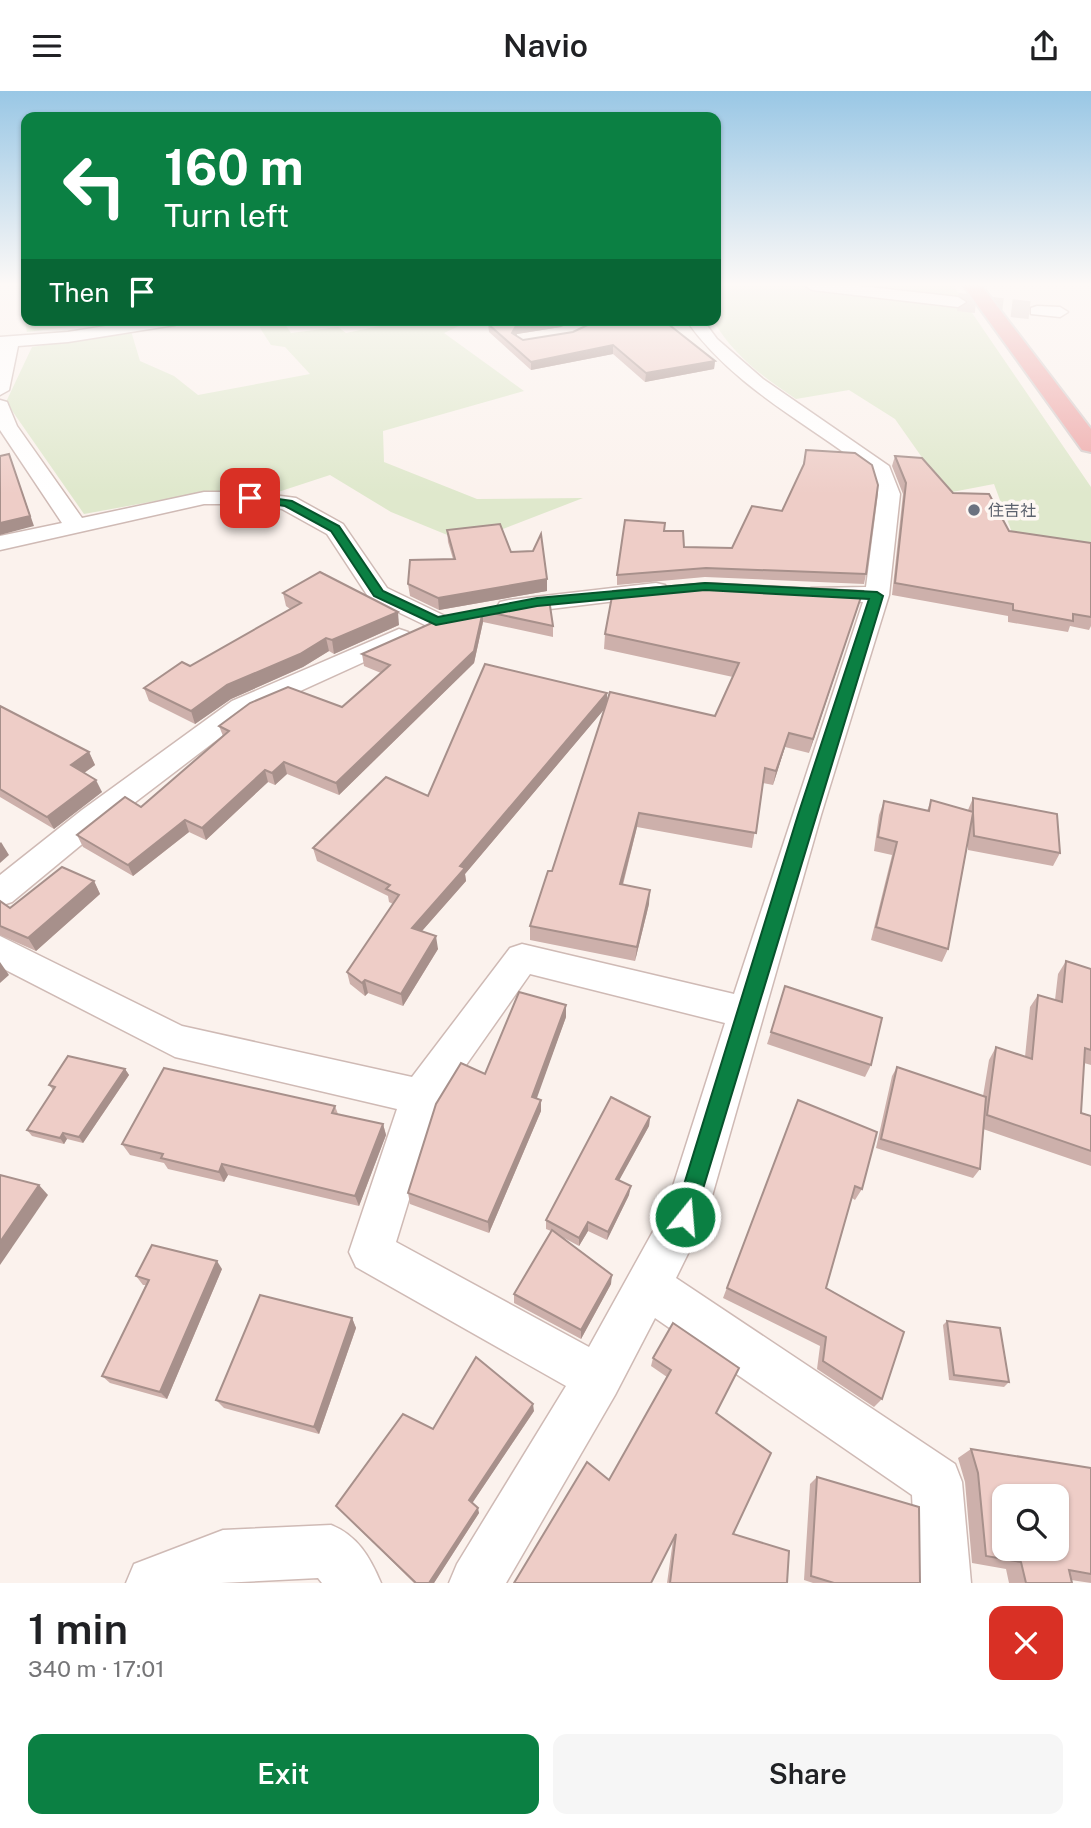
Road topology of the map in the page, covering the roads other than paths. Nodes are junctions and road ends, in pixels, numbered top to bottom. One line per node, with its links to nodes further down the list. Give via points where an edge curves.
1 (4, 355): 4 (street)
2 (726, 355): 11 (street, via 748,376 882,471 889,494)
3 (1024, 355): 6 (highway)
4 (0, 390)
5 (0, 406): 7 (street, via 7,426)
6 (1091, 445)
7 (76, 526): 8 (street); 12 (street, via 204,498 288,503 335,529 378,593)
8 (0, 543)
9 (692, 587): 12 (street, via 537,602)
10 (784, 591): 11 (street)
11 (877, 596): 15 (street)
12 (457, 617): 13 (street, via 242,707)
13 (0, 893)
14 (0, 950): 16 (street, via 175,1041)
15 (746, 1013): 16 (street, via 522,958); 17 (street, via 685,1217)
16 (421, 1097): 18 (street, via 370,1252)
17 (648, 1286): 18 (street); 22 (street, via 937,1482)
18 (598, 1378): 21 (street)
19 (153, 1583): 20 (street, via 223,1556 331,1551)
20 (354, 1583)
21 (476, 1583)
22 (944, 1583)

